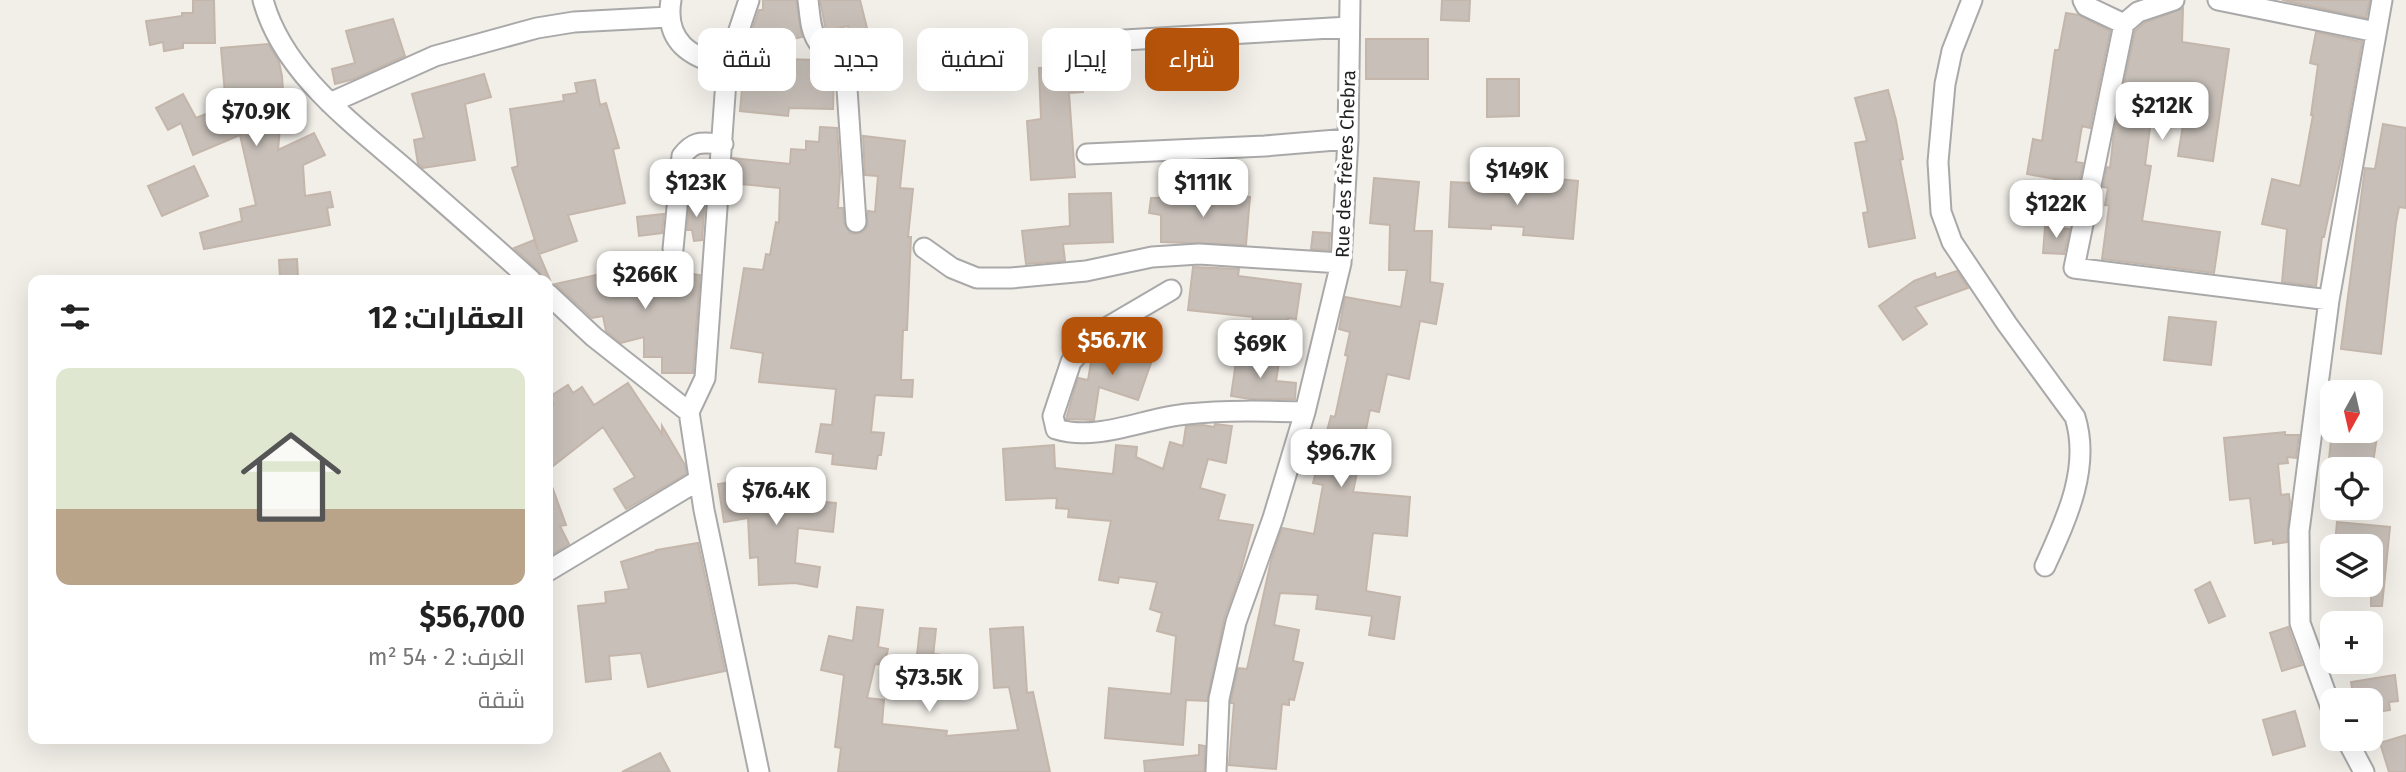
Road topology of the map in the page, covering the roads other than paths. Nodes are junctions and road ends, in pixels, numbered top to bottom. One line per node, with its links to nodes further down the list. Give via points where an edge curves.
1 (263, 0): 18 (street, via 268,20 292,59)
2 (749, 0): 13 (street)
3 (808, 0): 22 (street, via 819,44 839,56 846,74)
4 (1350, 0): 12 (street, Rue des frères Chebra)
5 (1972, 0): 33 (street, via 1945,84 1938,162 1941,212 1952,242 2075,417 2081,435 2081,467 2063,528)
6 (2084, 0): 11 (street, via 2086,6)
7 (2174, 0): 11 (street, via 2138,12)
8 (2218, 0): 14 (street)
9 (2382, 0): 14 (street)
10 (670, 8): 16 (street, via 672,30 684,48); 18 (street, via 537,28 435,56)
11 (2124, 24): 29 (street, via 2074,268)
12 (1349, 27): 15 (street); 19 (street, Rue des frères Chebra)
13 (740, 28)
14 (2376, 32): 29 (street)
15 (1131, 40)
16 (698, 57)
17 (726, 91): 20 (street)
18 (330, 103): 26 (street)
19 (1348, 139): 21 (street); 25 (street, Rue des frères Chebra)
20 (723, 144): 24 (street, via 696,143 682,156); 30 (street, via 705,379)
21 (1087, 154)
22 (856, 222)
23 (924, 248): 25 (street, via 952,268 977,278 1061,273 1199,254)
24 (673, 250)
25 (1341, 263): 31 (street, Rue des frères Chebra)
26 (525, 275)
27 (1171, 290): 31 (street, via 1096,334 1072,362 1053,416 1056,429 1073,434 1187,414)
28 (553, 300): 30 (street)
29 (2329, 300): 35 (street, via 2299,531 2300,622)
30 (689, 412): 32 (street)
31 (1305, 412): 38 (street, Rue des frères Chebra, via 1236,622 1219,699)
32 (699, 480): 34 (street); 37 (street)
33 (2045, 566)
34 (553, 567)
35 (2324, 688)
36 (2353, 751): 39 (street)
37 (759, 772)
38 (1216, 772)
39 (2364, 772)

